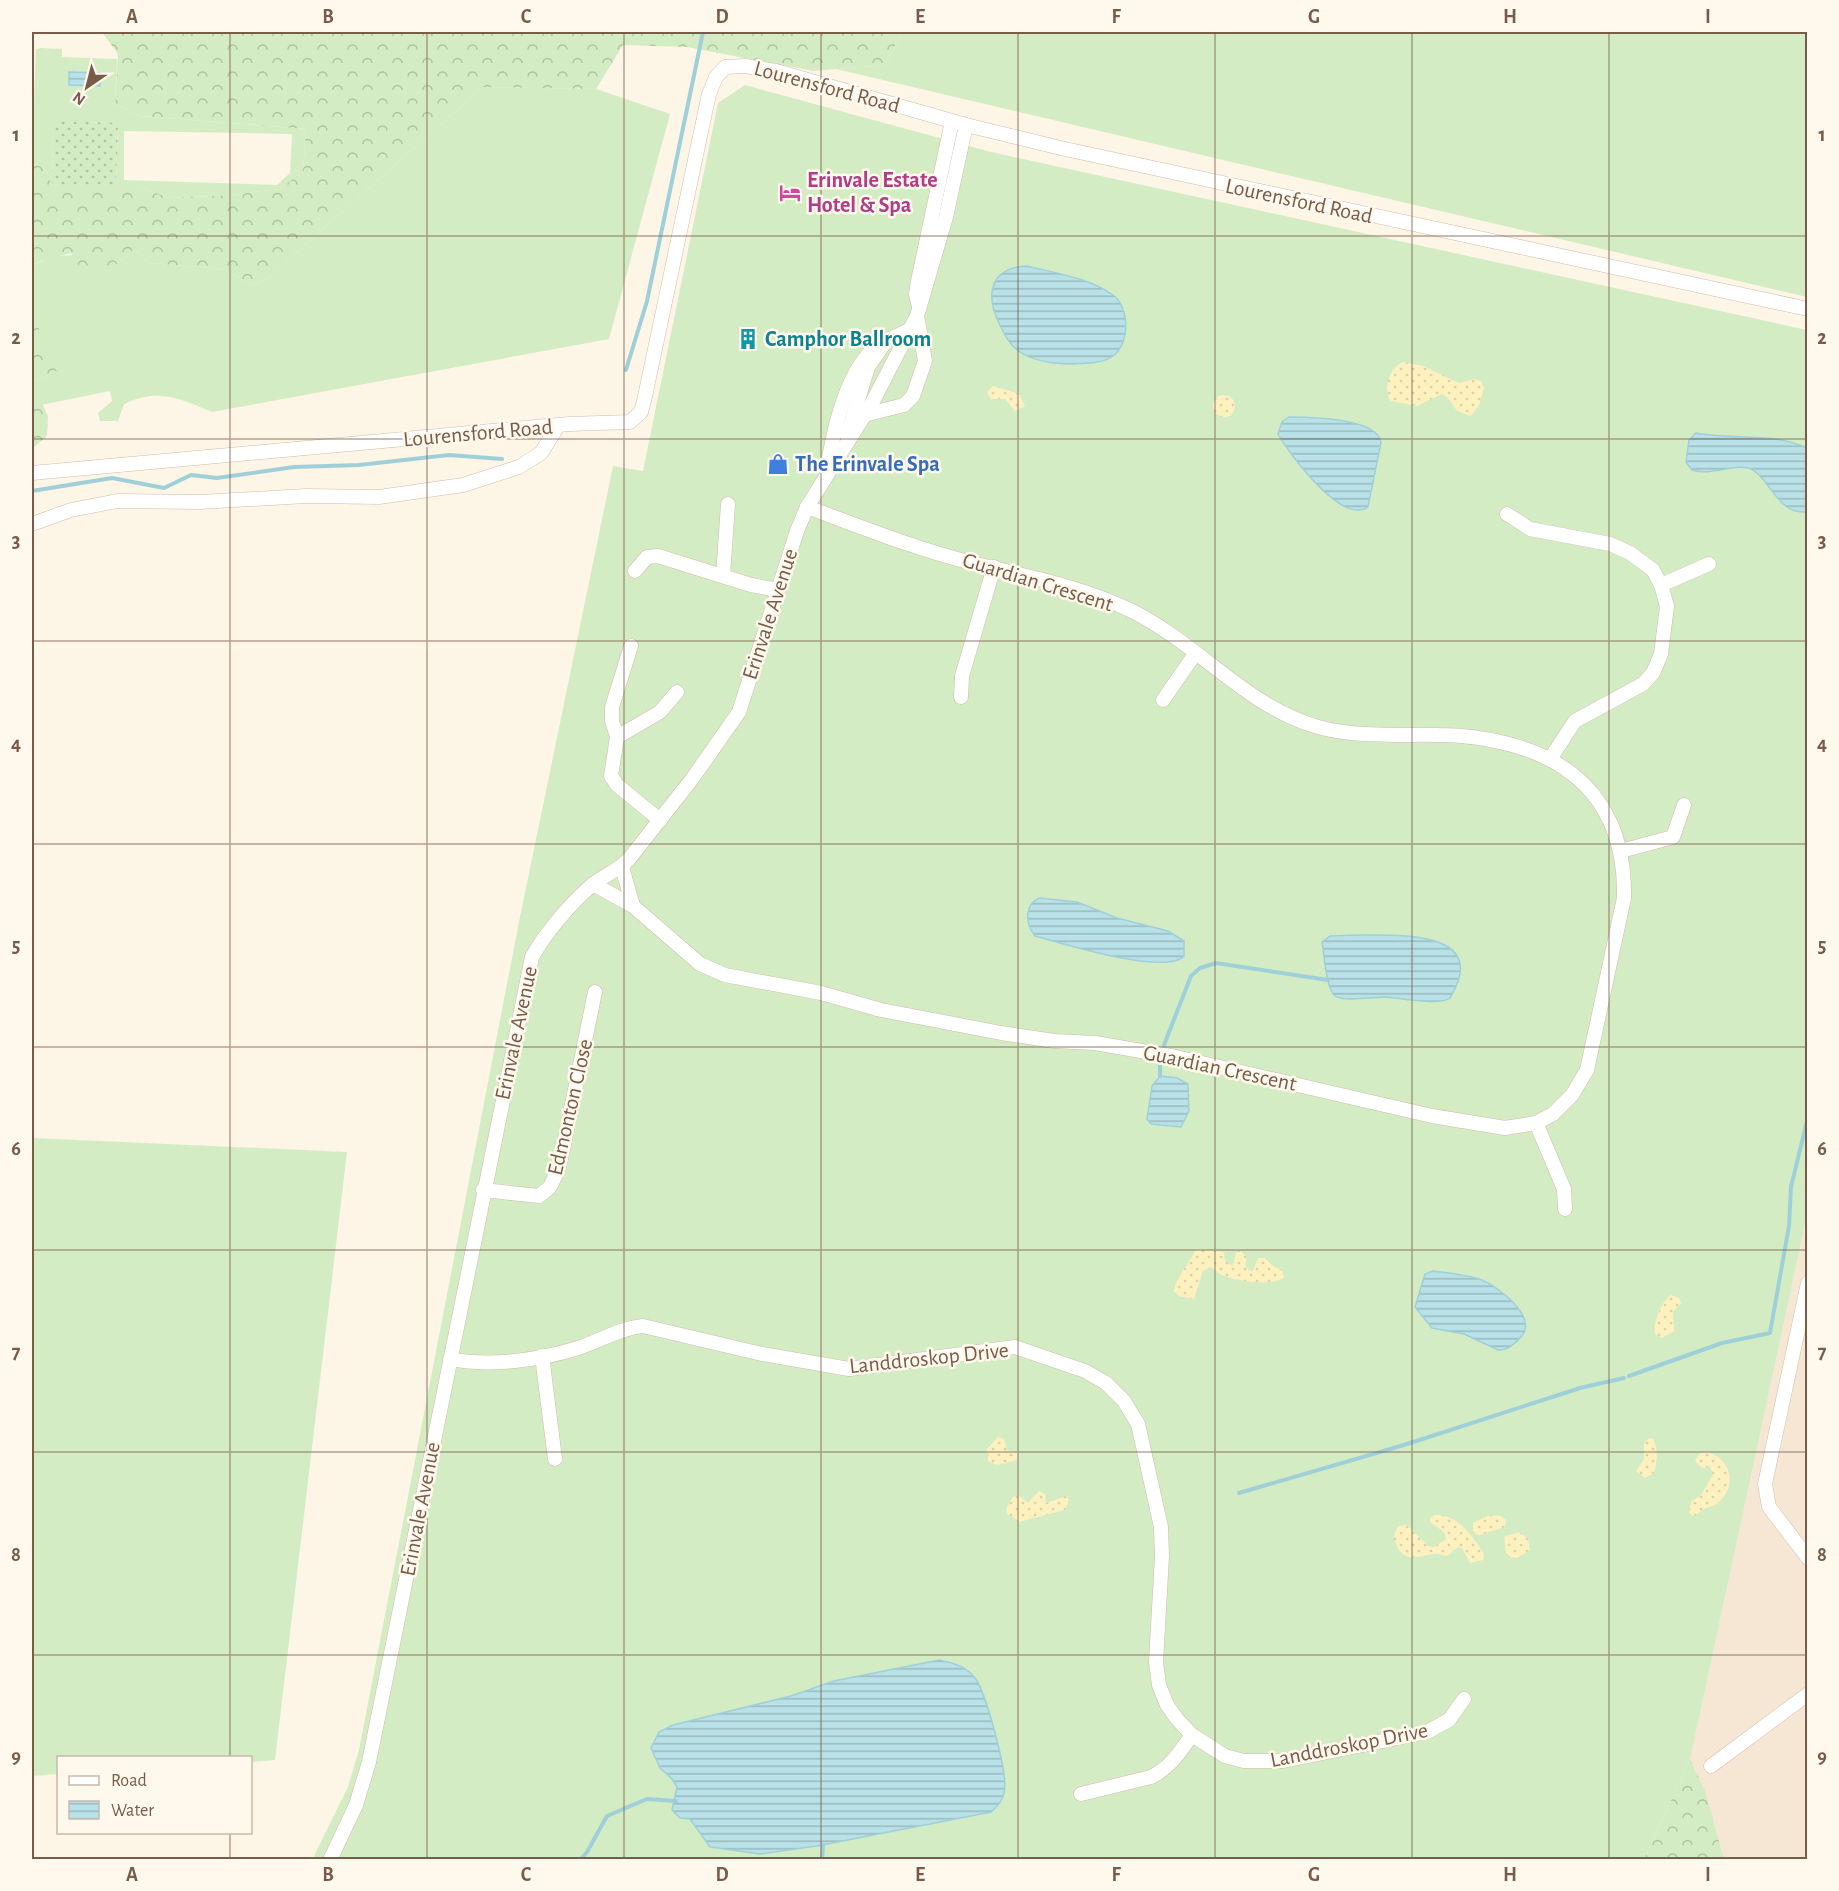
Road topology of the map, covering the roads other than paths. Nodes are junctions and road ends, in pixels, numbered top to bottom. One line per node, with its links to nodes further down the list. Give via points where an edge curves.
1 (952, 121): 2 (street, Lourensford Road); 4 (street, Erinvale Avenue, via 918,281); 8 (street, Lourensford Road, via 776,71 725,67 708,94 641,412 630,422)
2 (966, 125): 3 (street, Lourensford Road, via 1206,181); 4 (street, Erinvale Avenue, via 946,217)
3 (1808, 309)
4 (918, 310): 5 (street, Erinvale Avenue); 7 (street, via 925,361 913,396 904,405)
5 (911, 329): 6 (street); 7 (street, Erinvale Avenue)
6 (886, 341): 9 (street, via 865,375); 11 (street, via 868,353 845,395)
7 (864, 415): 9 (street, Erinvale Avenue)
8 (558, 426): 10 (street, Lourensford Road); 15 (street, via 541,453 519,467 463,485 379,497 117,501 71,510)
9 (845, 447): 11 (street, Erinvale Avenue)
10 (32, 472)
11 (825, 478): 13 (street, Erinvale Avenue)
12 (728, 504): 19 (street)
13 (807, 507): 17 (street, Guardian Crescent, via 930,550); 21 (street, Erinvale Avenue)
14 (1507, 514): 20 (street, via 1530,529 1610,544 1630,553 1653,570)
15 (32, 524)
16 (1709, 564): 20 (street)
17 (994, 567): 23 (street, Guardian Crescent, via 1027,574 1133,612); 25 (street, via 962,676)
18 (635, 571): 19 (street, via 653,556)
19 (723, 576): 21 (street)
20 (1661, 585): 28 (street, via 1668,614 1661,654 1653,673 1643,684 1575,721)
21 (778, 590): 30 (street, Erinvale Avenue, via 739,712)
22 (631, 646): 27 (street, via 612,707)
23 (1195, 654): 26 (street); 28 (street, Guardian Crescent, via 1278,710 1318,727 1372,735 1455,736 1519,748)
24 (677, 692): 27 (street, via 660,712)
25 (961, 697)
26 (1163, 700)
27 (618, 737): 30 (street, via 613,780)
28 (1550, 759): 31 (street, Guardian Crescent, via 1577,778 1598,800)
29 (1684, 805): 31 (street, via 1673,837)
30 (660, 820): 32 (street, Erinvale Avenue)
31 (1621, 851): 36 (street, Guardian Crescent, via 1624,898 1587,1070 1564,1105)
32 (622, 867): 33 (street, Erinvale Avenue); 34 (street)
33 (593, 884): 34 (street, Guardian Crescent); 37 (street, Erinvale Avenue, via 532,957)
34 (633, 906): 36 (street, Guardian Crescent, via 700,964 725,975 1000,1033 1095,1043 1176,1058 1474,1124 1505,1128)
35 (595, 992): 37 (street, Edmonton Close, via 559,1168 550,1187 539,1196)
36 (1536, 1123): 38 (street, via 1564,1189)
37 (483, 1190): 41 (street, Erinvale Avenue)
38 (1565, 1209)
39 (1808, 1283): 43 (street, via 1765,1484 1769,1507)
40 (542, 1356): 41 (street, Landdroskop Drive, via 477,1363); 42 (street); 46 (street, Landdroskop Drive, via 643,1326 762,1354 849,1369 1015,1347 1096,1376 1128,1407 1143,1442 1162,1537 1156,1662 1159,1685 1167,1705)
41 (450, 1359): 49 (street, Erinvale Avenue, via 369,1762 356,1805)
42 (555, 1459)
43 (1808, 1558)
44 (1808, 1694): 47 (street)
45 (1464, 1699): 46 (street, Landdroskop Drive, via 1449,1720 1426,1732 1283,1761 1254,1762 1225,1756)
46 (1192, 1735): 48 (street, via 1159,1773)
47 (1711, 1766)
48 (1081, 1794)
49 (330, 1860)

